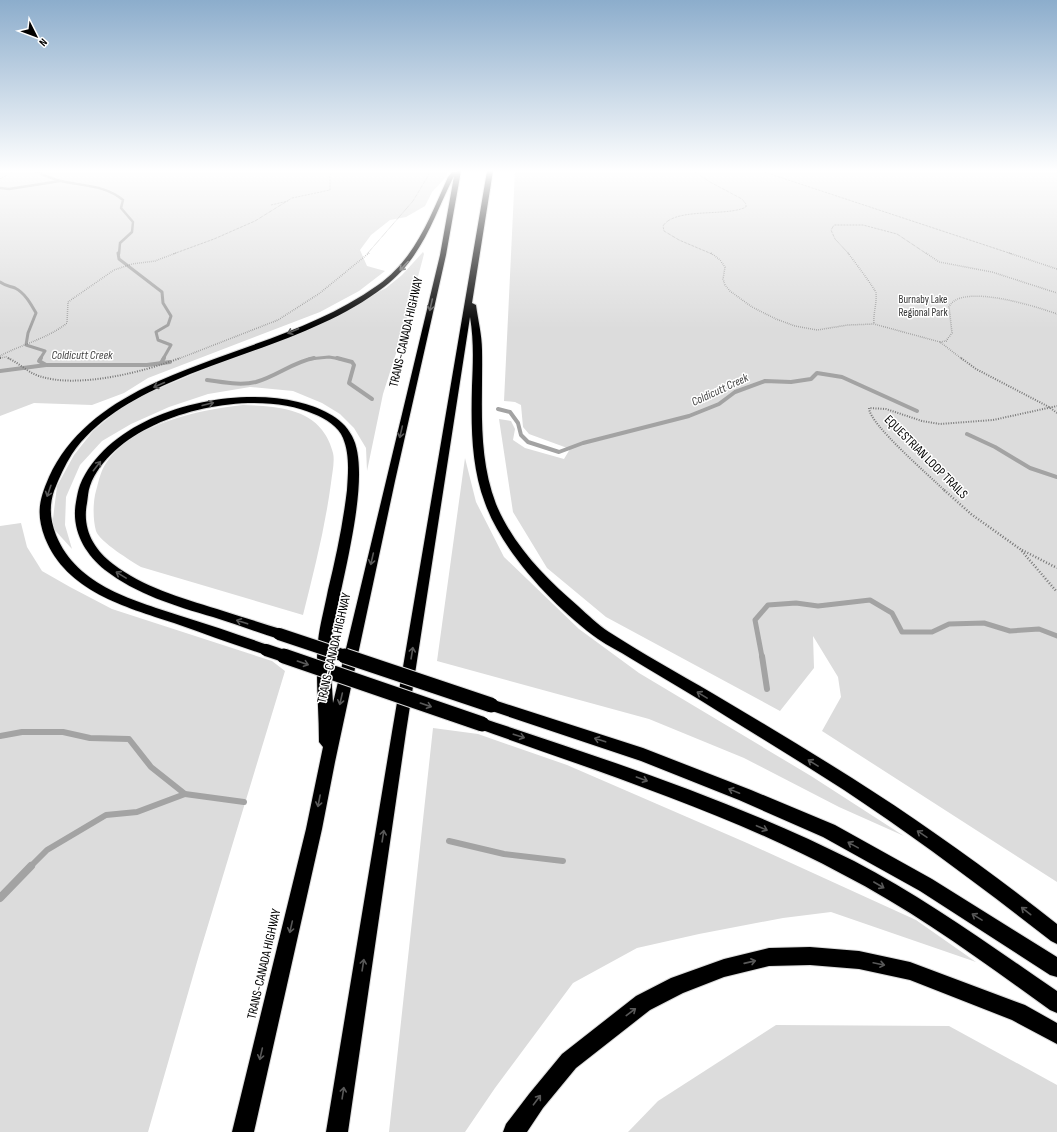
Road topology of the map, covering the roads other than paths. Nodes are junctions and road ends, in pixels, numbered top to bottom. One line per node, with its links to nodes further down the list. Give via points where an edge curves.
1 (430, 224): 8 (highway, one-way to 8, bridge, via 416,250 399,272 380,288 324,318 150,389 120,405 83,435 55,474 44,505 51,542 65,563 82,578 136,607 590,760 704,802 779,835 848,868 923,910)
2 (448, 224): 5 (highway, TRANS-CANADA HIGHWAY, one-way to 5)
3 (482, 224): 4 (highway)
4 (470, 296): 6 (highway, one-way to 4, via 990,883 904,822 604,635 568,606 545,583 507,540 487,494 478,444 478,344); 11 (highway, one-way to 4)
5 (327, 762): 7 (highway, one-way to 5, bridge, via 926,885 828,831 744,795 643,755 491,705 279,634 170,598 117,573 88,546 79,513 80,500 94,469 117,444 135,432 160,419 214,402 273,400 305,407 329,418 347,435 352,449 352,495 325,641); 10 (highway, TRANS-CANADA HIGHWAY, one-way to 10, via 314,829)
6 (1057, 935)
7 (1057, 968)
8 (1057, 1004)
9 (1057, 1034): 12 (highway, one-way to 9, via 569,1060 643,1003 678,985 718,970 769,957 810,956 859,960 910,971 1018,1012)
10 (243, 1132)
11 (337, 1132)
12 (514, 1132)

